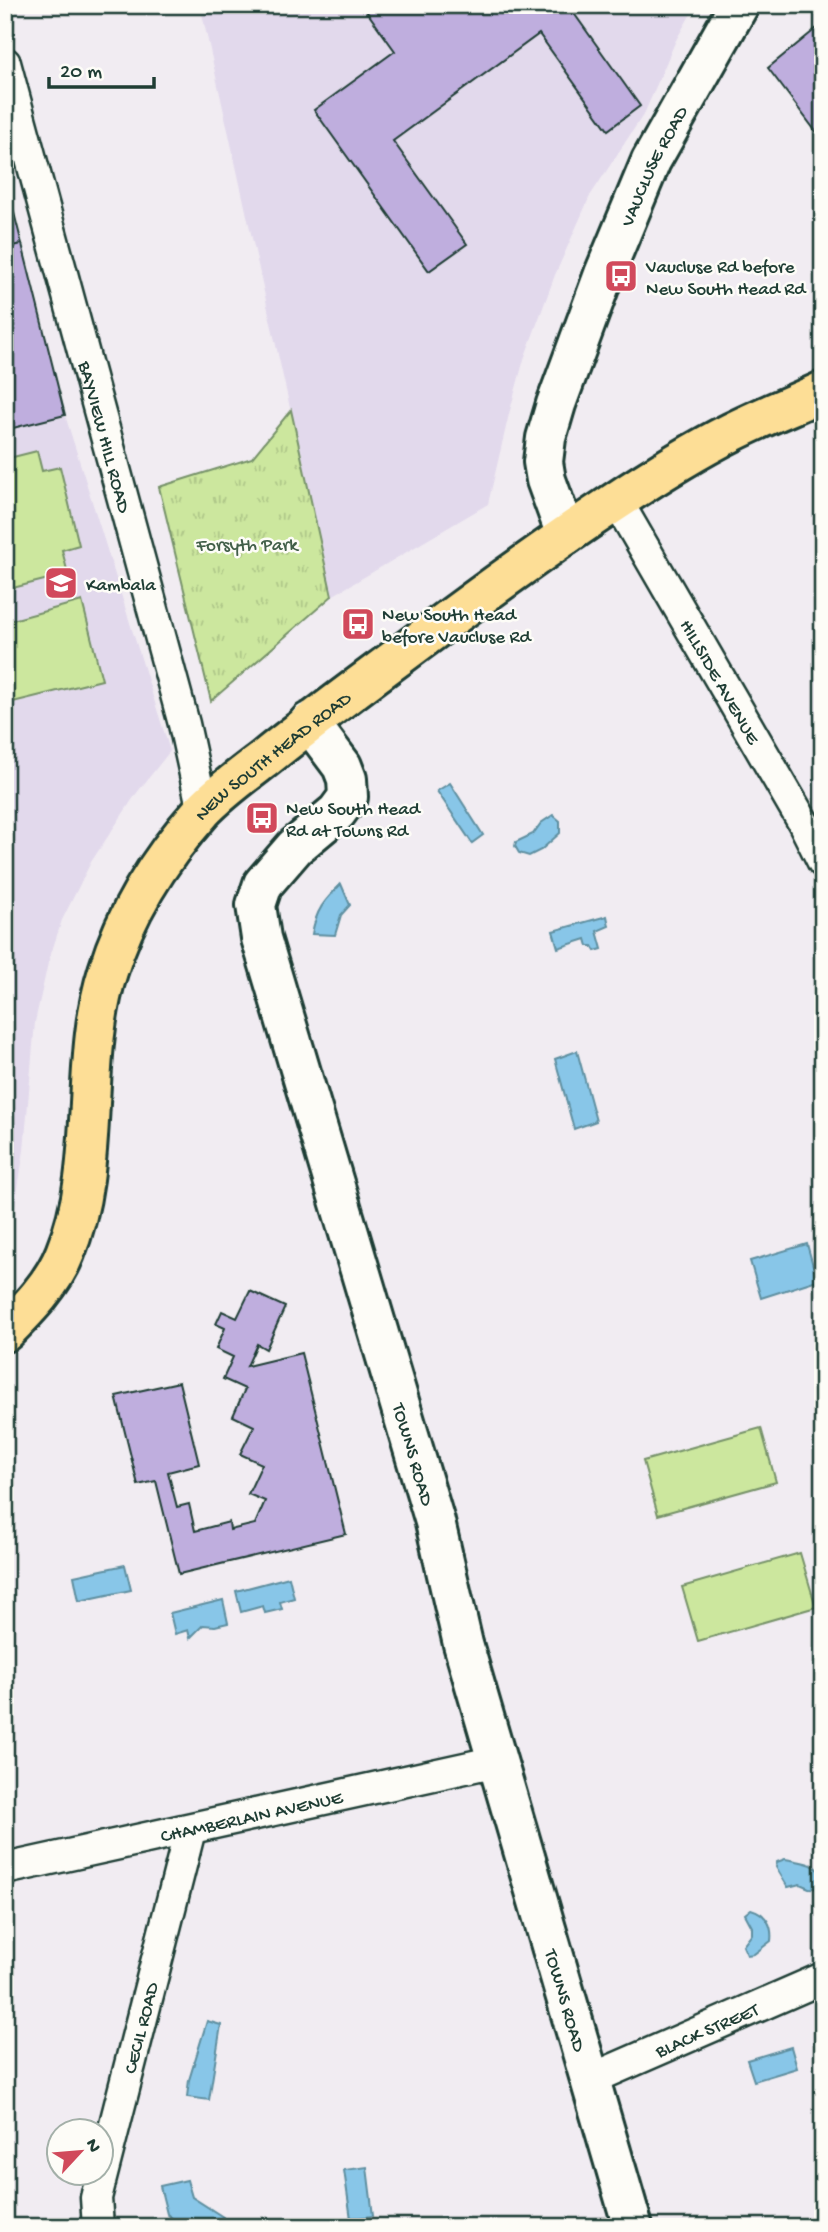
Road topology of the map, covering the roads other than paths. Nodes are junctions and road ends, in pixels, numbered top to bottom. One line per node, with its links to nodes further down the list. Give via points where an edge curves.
1 (738, 5): 5 (street, VAUCLUSE ROAD, via 651,161 556,404 543,462)
2 (5, 63): 7 (street, BAYVIEW HILL ROAD, via 177,698)
3 (823, 391): 4 (main road, NEW SOUTH HEAD ROAD, via 732,432)
4 (617, 501): 5 (main road, NEW SOUTH HEAD ROAD); 8 (street, HILLSIDE AVENUE)
5 (565, 535): 6 (main road, NEW SOUTH HEAD ROAD)
6 (309, 722): 7 (main road, NEW SOUTH HEAD ROAD); 10 (street, TOWNS ROAD, via 342,766 348,797 263,884 256,905 261,938 435,1522 463,1644)
7 (202, 811): 9 (main road, NEW SOUTH HEAD ROAD, via 147,885 107,972 94,1037 77,1216 65,1255 47,1286)
8 (823, 862)
9 (5, 1332)
10 (497, 1761): 11 (street, CHAMBERLAIN AVENUE); 14 (street, TOWNS ROAD)
11 (190, 1830): 12 (street, CHAMBERLAIN AVENUE); 15 (street, CECIL ROAD, via 96,2198)
12 (5, 1869)
13 (823, 1978): 14 (street, BLACK STREET)
14 (589, 2080): 16 (street, TOWNS ROAD)
15 (98, 2227)
16 (633, 2227)

